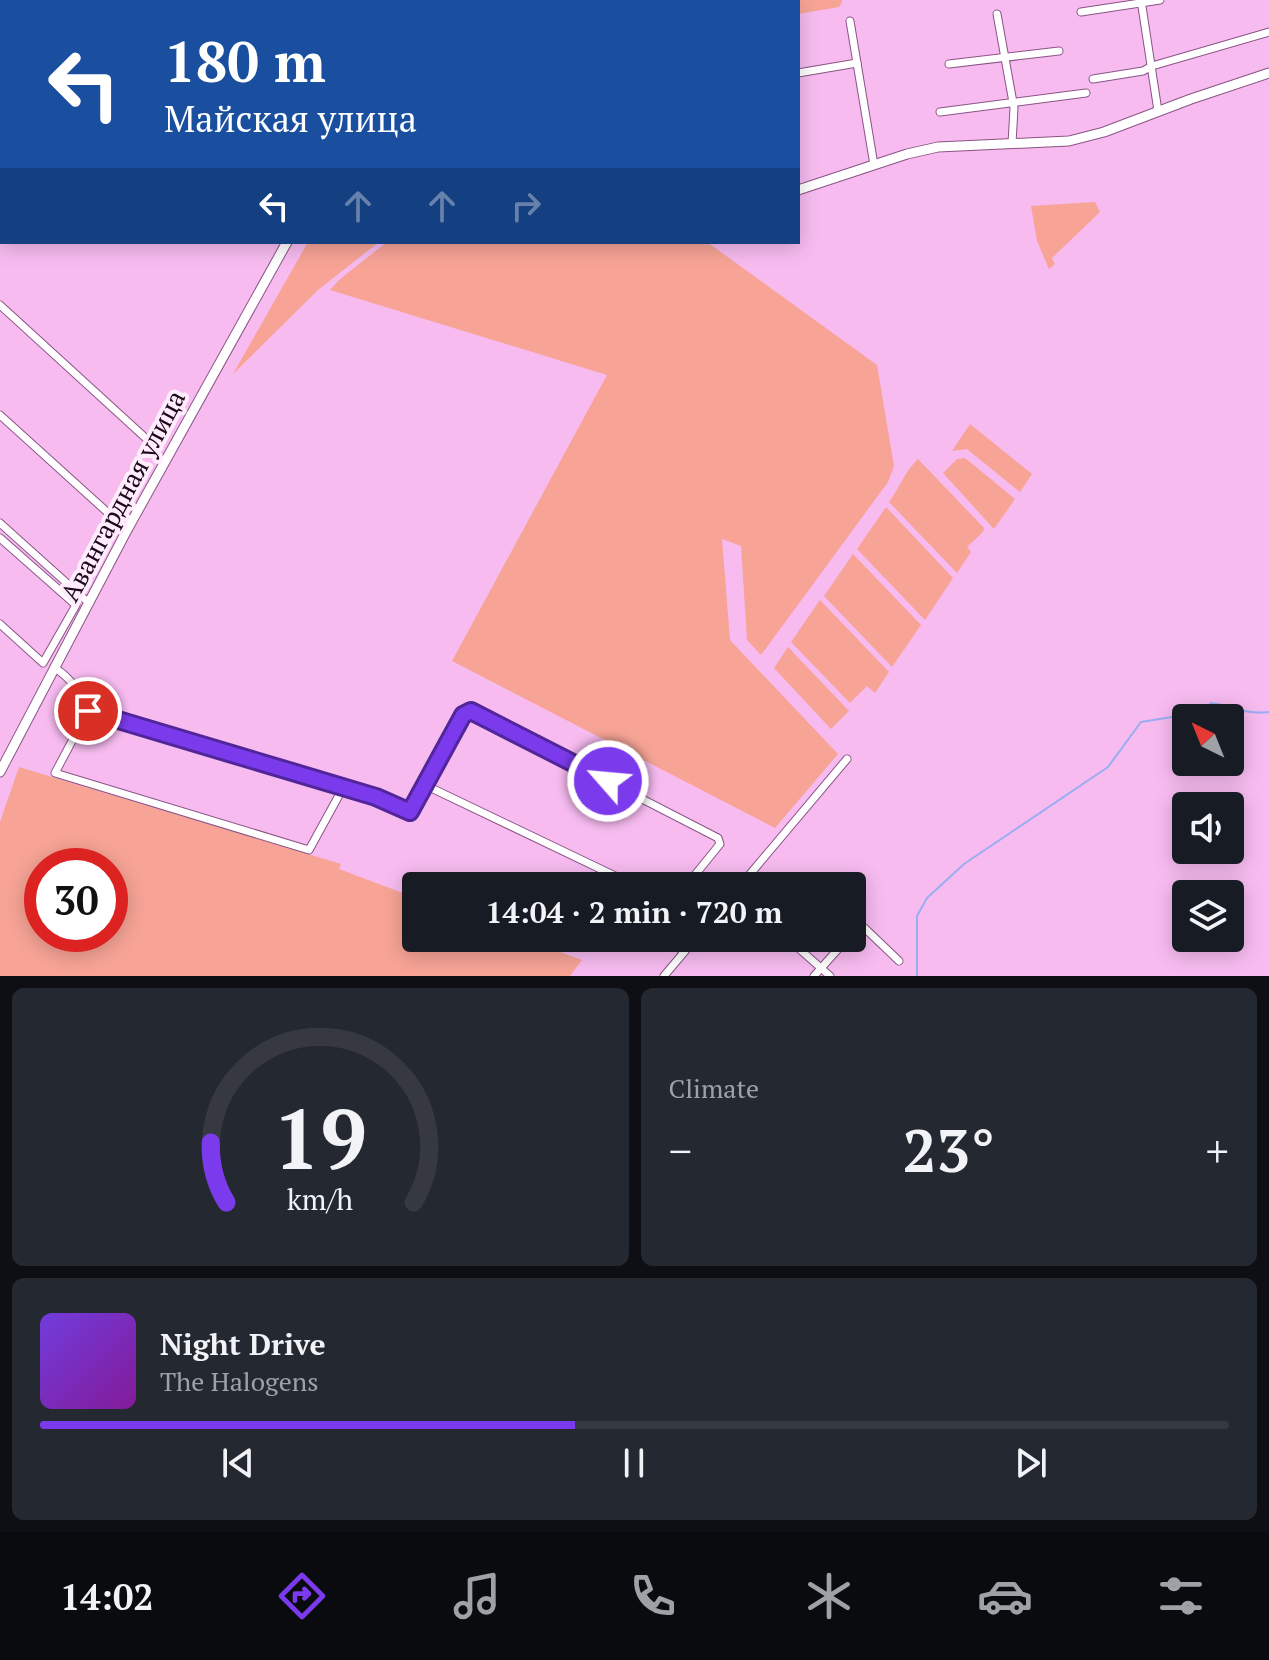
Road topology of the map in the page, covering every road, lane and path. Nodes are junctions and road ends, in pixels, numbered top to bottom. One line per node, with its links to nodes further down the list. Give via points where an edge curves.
1 (1160, 0): 2 (street)
2 (1141, 1): 3 (street); 11 (street)
3 (1081, 12)
4 (997, 14): 8 (street)
5 (850, 21): 9 (street)
6 (1269, 32): 11 (street)
7 (1059, 51): 8 (street)
8 (1005, 57): 10 (street); 16 (street)
9 (857, 63): 12 (street); 20 (street)
10 (949, 64)
11 (1152, 66): 14 (street); 17 (street)
12 (800, 73)
13 (1269, 73): 17 (main road)
14 (1093, 79)
15 (1086, 93): 16 (street)
16 (1013, 102): 18 (street); 19 (street)
17 (1158, 111): 19 (main road, via 1069,141)
18 (940, 112)
19 (1012, 143): 20 (main road, via 938,147)
20 (874, 165): 21 (main road)
21 (800, 189)
22 (286, 244): 27 (main road, Авангардная улица)
23 (0, 305): 25 (street)
24 (0, 415): 27 (street)
25 (150, 442)
26 (0, 523): 29 (street)
27 (127, 530): 29 (main road, Авангардная улица)
28 (0, 538): 30 (street, via 76,605 43,663)
29 (89, 603): 31 (main road, Авангардная улица)
30 (0, 624)
31 (55, 668): 32 (street, via 80,692); 34 (main road, Авангардная улица)
32 (88, 711): 36 (street); 36 (street, via 55,773 309,850)
33 (847, 759): 39 (street)
34 (0, 772)
35 (425, 785): 36 (street, via 410,812); 37 (street); 38 (street, via 463,715 471,711 718,838 720,844)
36 (343, 788)
37 (607, 872)
38 (697, 872)
39 (752, 872)
40 (866, 929): 44 (street)
41 (684, 952): 46 (street)
42 (803, 952): 45 (street)
43 (836, 952): 45 (street)
44 (899, 961)
45 (821, 968): 47 (street); 48 (street)
46 (664, 976)
47 (814, 976)
48 (830, 976)

